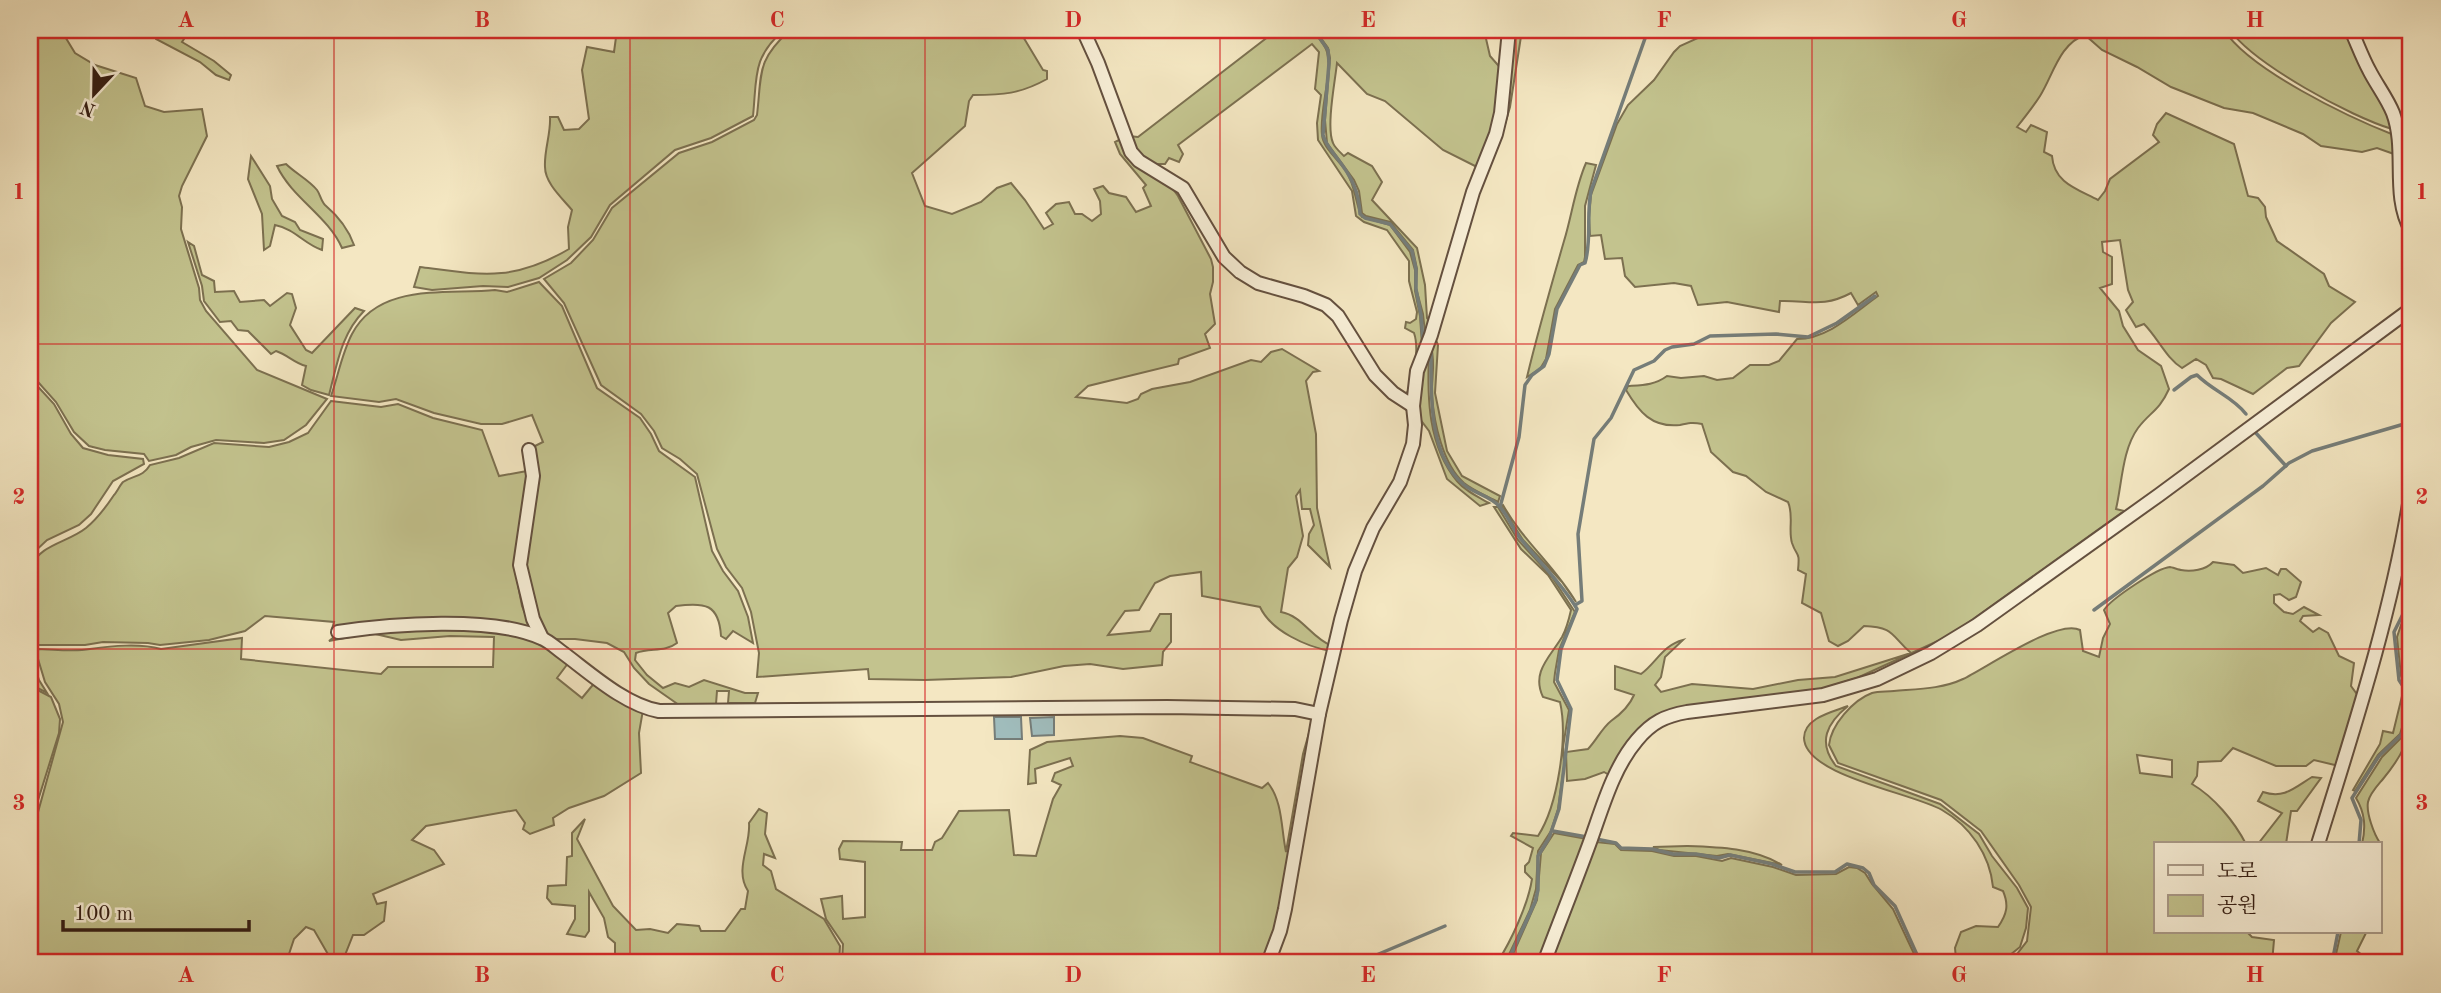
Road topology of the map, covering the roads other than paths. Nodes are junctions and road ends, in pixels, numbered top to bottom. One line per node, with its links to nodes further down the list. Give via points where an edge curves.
1 (1083, 30): 6 (street, via 1131,152 1183,188 1224,257 1240,272 1258,283 1304,296 1338,316 1375,375)
2 (1509, 30): 6 (street, via 1496,134 1473,192 1417,372)
3 (2351, 30): 4 (street, via 2393,112 2402,201)
4 (2411, 230)
5 (2411, 309): 14 (street, via 2159,495 1931,653 1854,687 1665,716 1650,727 1625,758 1607,795)
6 (1413, 406): 11 (street, via 1413,444 1401,482 1354,571)
7 (528, 450): 10 (street, via 533,476 520,565)
8 (2411, 492): 12 (street, via 2394,583)
9 (338, 632): 10 (street, via 373,626 482,624)
10 (542, 638): 11 (street, via 608,687 659,711 1167,707 1295,709)
11 (1319, 714): 13 (street, via 1285,909)
12 (2319, 842)
13 (1268, 963)
14 (1544, 963)

